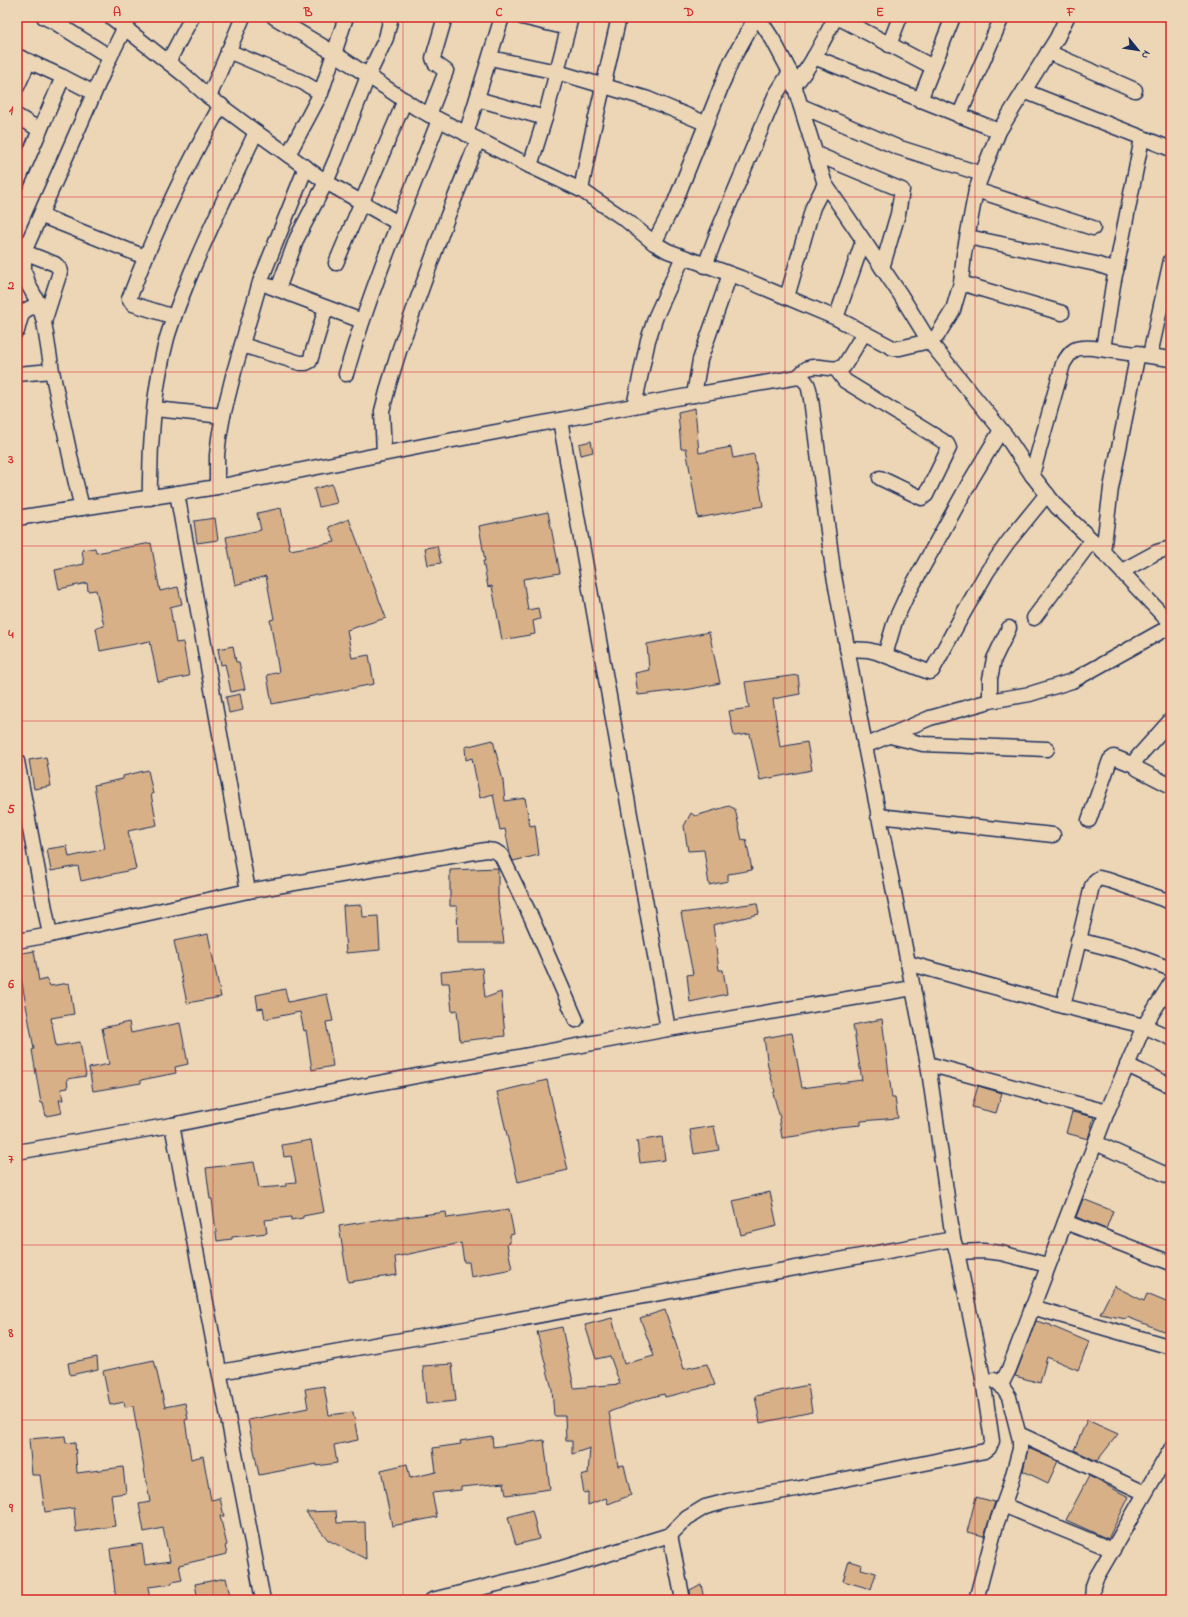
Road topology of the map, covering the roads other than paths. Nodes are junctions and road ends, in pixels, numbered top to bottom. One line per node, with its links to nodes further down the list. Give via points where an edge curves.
1 (44, 17): 24 (street)
2 (111, 17): 18 (street)
3 (192, 17): 28 (street)
4 (243, 17): 21 (street)
5 (346, 17): 23 (street)
6 (391, 17): 31 (street, via 386,38)
7 (445, 17): 48 (street, via 433,58 435,63 445,69)
8 (502, 17): 27 (street)
9 (522, 17): 19 (street)
10 (619, 17): 34 (street)
11 (900, 17): 20 (street)
12 (953, 17): 29 (street)
13 (1002, 17): 47 (street)
14 (1067, 17): 22 (street)
15 (284, 19): 23 (street)
16 (763, 19): 33 (street); 50 (street, via 731,62)
17 (851, 21): 20 (street); 25 (street, via 834,20)
18 (127, 22): 24 (street); 28 (street)
19 (569, 22): 30 (street)
20 (889, 45): 29 (street)
21 (228, 51): 39 (street, via 302,82); 40 (street)
22 (1048, 52): 36 (street); 37 (street)
23 (334, 53): 31 (street); 39 (street)
24 (110, 56): 38 (street)
25 (814, 57): 33 (street, via 803,75); 43 (street)
26 (23, 58): 32 (street); 35 (street)
27 (490, 58): 30 (street); 41 (street)
28 (168, 62): 40 (street)
29 (933, 67): 43 (street)
30 (557, 72): 34 (street); 49 (street)
31 (368, 76): 42 (street); 62 (street)
32 (63, 77): 38 (street); 51 (street)
33 (792, 79): 45 (street); 79 (street, via 775,96)
34 (603, 86): 50 (street, via 653,101); 65 (street)
35 (17, 87)
36 (1135, 90)
37 (1024, 91): 52 (street); 55 (street)
38 (94, 93): 68 (street)
39 (321, 93): 57 (street)
40 (209, 97): 44 (street)
41 (476, 99): 49 (street); 54 (street)
42 (405, 100): 48 (street); 67 (street)
43 (920, 100): 47 (street)
44 (221, 105): 53 (street); 75 (street, via 191,157)
45 (800, 106): 58 (street); 61 (street, via 897,147)
46 (17, 116): 51 (street)
47 (959, 116): 52 (street)
48 (434, 118): 54 (street); 69 (street)
49 (546, 118): 59 (street)
50 (705, 122): 73 (street, via 675,202)
51 (40, 130): 63 (street)
52 (999, 131): 61 (street)
53 (256, 132): 57 (street); 90 (street, via 210,228)
54 (472, 137): 59 (street); 112 (street, via 448,215 389,384 382,411)
55 (1142, 138): 56 (street); 81 (street)
56 (1171, 149)
57 (288, 154): 60 (street)
58 (816, 154): 64 (street); 80 (street, via 902,190 898,214)
59 (530, 166): 65 (street)
60 (306, 167): 62 (street); 83 (street)
61 (982, 174): 66 (street)
62 (326, 182): 67 (street); 85 (street, via 298,238)
63 (17, 184)
64 (825, 184): 72 (street); 86 (street, via 813,207)
65 (581, 190): 73 (street, via 626,220)
66 (976, 190): 70 (street); 71 (street)
67 (362, 203): 69 (street); 78 (street)
68 (42, 216): 74 (street); 75 (street)
69 (398, 223): 92 (street)
70 (1093, 228)
71 (968, 237): 81 (street); 84 (street)
72 (863, 241): 80 (street); 91 (street)
73 (654, 243): 76 (street)
74 (21, 248): 87 (street, via 29,286); 93 (street, via 59,268 60,272)
75 (145, 257): 90 (street, via 129,299 133,304)
76 (683, 257): 79 (street); 107 (street, via 648,340)
77 (1171, 260): 99 (street)
78 (336, 263)
79 (705, 266): 82 (street)
80 (882, 268): 96 (street)
81 (1116, 270): 98 (street)
82 (730, 274): 86 (street); 106 (street, via 700,360)
83 (260, 282): 85 (street); 97 (street)
84 (961, 283): 89 (street); 96 (street, via 953,310 937,336)
85 (278, 289): 88 (street)
86 (787, 297): 91 (street)
87 (39, 304): 93 (street); 94 (street, via 26,309)
88 (326, 308): 92 (street); 97 (street, via 310,361 306,363)
89 (1062, 312)
90 (174, 317): 108 (street, via 167,340)
91 (836, 318): 95 (street)
92 (362, 321): 104 (street)
93 (44, 322): 102 (street)
94 (17, 330)
95 (864, 333): 96 (street, via 893,348); 101 (street, via 844,366)
96 (929, 341): 111 (street)
97 (242, 345): 109 (street)
98 (1103, 349): 99 (street); 113 (street, via 1081,347 1071,350 1063,364)
99 (1144, 354): 100 (street); 123 (street, via 1111,488)
100 (1171, 359)
101 (836, 369): 105 (street, via 808,368); 114 (street, via 845,381 943,441 949,448 926,495 922,498)
102 (52, 371): 103 (street); 119 (street)
103 (17, 374)
104 (346, 374)
105 (798, 377): 106 (street); 128 (street, via 804,378 808,383 811,399)
106 (694, 395): 107 (street)
107 (634, 406): 110 (street)
108 (155, 409): 109 (street); 118 (street)
109 (223, 416): 115 (street, via 217,454)
110 (560, 420): 112 (street); 153 (street)
111 (1001, 430): 113 (street); 129 (street, via 906,597 895,621)
112 (384, 453): 115 (street)
113 (1032, 475): 117 (street)
114 (880, 478)
115 (218, 487): 116 (street)
116 (177, 493): 118 (street); 141 (street)
117 (1047, 494): 121 (street); 129 (street, via 987,572 932,671)
118 (150, 498): 119 (street)
119 (82, 508): 120 (street)
120 (17, 518)
121 (1092, 540): 123 (street); 125 (street)
122 (1171, 548): 124 (street, via 1157,552)
123 (1103, 552): 124 (street)
124 (1122, 571): 126 (street)
125 (1034, 618)
126 (1171, 625): 130 (street, via 1072,681 1030,694)
127 (1009, 628): 130 (street, via 994,659 990,679)
128 (847, 649): 129 (street, via 868,650); 133 (street)
129 (885, 655)
130 (990, 701): 132 (street, via 930,718)
131 (1171, 720): 136 (street, via 1137,758)
132 (890, 736): 133 (street); 134 (street, via 923,744)
133 (865, 746): 138 (street)
134 (1047, 749)
135 (17, 761): 143 (street)
136 (1134, 765): 137 (street); 139 (street, via 1120,758 1114,757 1110,760)
137 (1171, 786)
138 (878, 816): 140 (street); 146 (street)
139 (1089, 820)
140 (1053, 835)
141 (248, 891): 143 (street); 151 (street, via 486,850 495,852 501,855)
142 (1171, 902): 144 (street, via 1099,878 1092,886)
143 (50, 935): 145 (street)
144 (1078, 940): 147 (street, via 1128,953); 150 (street)
145 (17, 941)
146 (908, 963): 149 (street); 150 (street)
147 (1171, 969)
148 (1171, 983): 152 (street)
149 (913, 988): 153 (street); 155 (street)
150 (1063, 1006): 152 (street)
151 (576, 1020)
152 (1144, 1026): 154 (street); 156 (street)
153 (668, 1029): 159 (street, via 360,1086)
154 (1171, 1038)
155 (928, 1064): 158 (street); 164 (street)
156 (1127, 1065): 157 (street); 158 (street)
157 (1171, 1086)
158 (1107, 1112): 160 (street)
159 (172, 1125): 161 (street); 169 (street)
160 (1096, 1143): 162 (street); 163 (street)
161 (17, 1152)
162 (1171, 1176)
163 (1065, 1222): 165 (street); 166 (street)
164 (955, 1246): 166 (street, via 995,1252); 169 (street); 170 (street)
165 (1171, 1263)
166 (1047, 1265): 167 (street)
167 (1032, 1307): 168 (street); 171 (street)
168 (1171, 1347)
169 (220, 1372): 178 (street)
170 (982, 1373): 171 (street); 176 (street, via 992,1441 985,1451 705,1507 687,1518)
171 (1001, 1385): 172 (street, via 1009,1397)
172 (1019, 1434): 174 (street); 175 (street, via 1020,1449)
173 (1171, 1448): 174 (street)
174 (1145, 1494): 177 (street)
175 (1003, 1504): 177 (street); 181 (street)
176 (670, 1534): 179 (street, via 562,1568); 180 (street)
177 (1113, 1550): 182 (street, via 1096,1578)
178 (263, 1600)
179 (432, 1600)
180 (684, 1600)
181 (976, 1600)
182 (1092, 1600)

